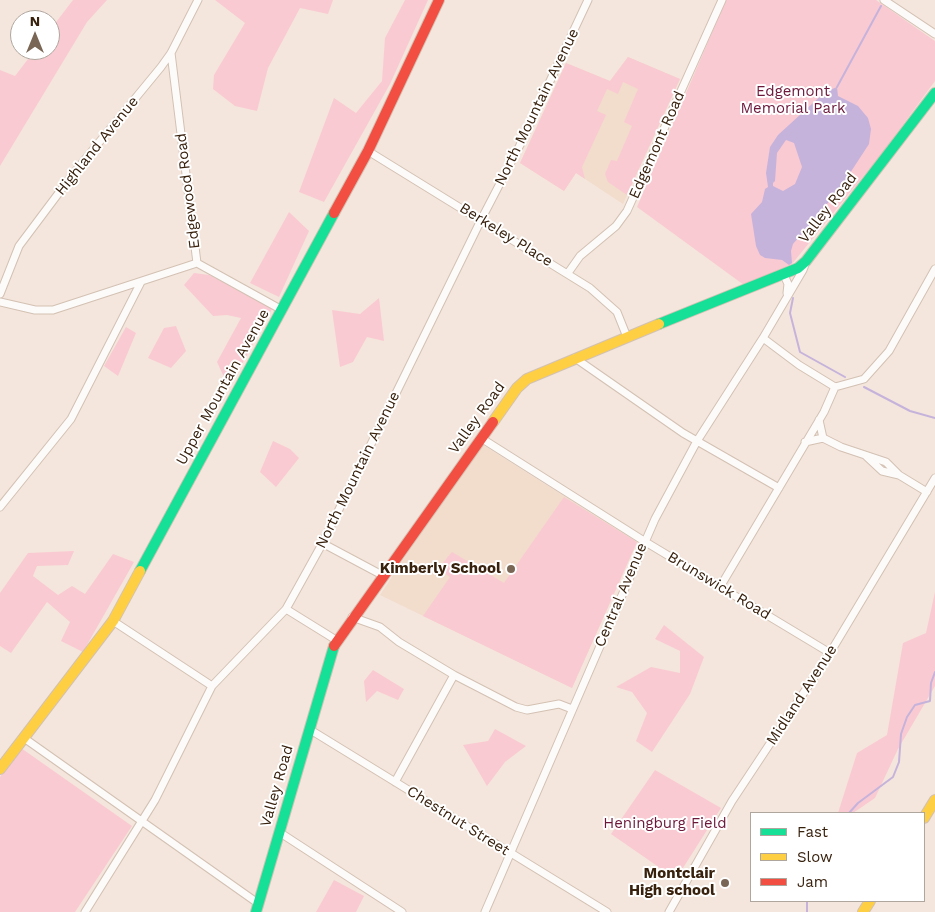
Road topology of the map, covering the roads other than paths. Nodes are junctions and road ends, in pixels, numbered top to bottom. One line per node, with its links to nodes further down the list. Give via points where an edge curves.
1 (198, 0): 7 (street, Highland Avenue)
2 (439, 0): 9 (main road, Upper Mountain Avenue)
3 (588, 0): 10 (street, North Mountain Avenue)
4 (722, 0): 14 (street, Edgemont Road, via 627,211 616,226 580,256)
5 (884, 0): 6 (street)
6 (935, 34)
7 (171, 53): 12 (street, Edgewood Road); 17 (street, Highland Avenue, via 73,174 20,246)
8 (935, 94): 11 (main road, Valley Road)
9 (368, 151): 10 (street, Berkeley Place); 20 (main road, Upper Mountain Avenue)
10 (481, 220): 14 (street, Berkeley Place); 35 (street, North Mountain Avenue)
11 (806, 261): 15 (main road, Valley Road); 18 (street, Central Avenue)
12 (197, 263): 16 (street); 20 (street, Edgewood Road)
13 (935, 269): 24 (street, via 889,351 864,379)
14 (568, 273): 21 (street, Berkeley Place, via 613,308)
15 (784, 275): 18 (street, via 788,284); 21 (main road, Valley Road)
16 (141, 282): 19 (street, via 53,310 35,310); 33 (street, via 71,419)
17 (0, 294)
18 (787, 294): 22 (street, Central Avenue)
19 (0, 302)
20 (282, 310): 40 (main road, Upper Mountain Avenue)
21 (628, 337): 23 (main road, Valley Road)
22 (763, 338): 24 (street); 28 (street, Central Avenue)
23 (575, 358): 26 (main road, Valley Road, via 527,379 511,395); 28 (street)
24 (835, 387): 25 (street)
25 (819, 420): 27 (street); 29 (street)
26 (481, 438): 34 (street, Brunswick Road); 36 (main road, Valley Road)
27 (823, 438): 29 (street); 32 (street, via 834,445 886,462 899,475)
28 (697, 441): 31 (street); 34 (street, Central Avenue)
29 (805, 442): 31 (street)
30 (935, 478): 32 (street, Midland Avenue)
31 (779, 488): 37 (street)
32 (927, 492): 42 (street, Midland Avenue)
33 (0, 507)
34 (644, 541): 37 (street, Brunswick Road); 45 (street, Central Avenue)
35 (322, 543): 36 (street); 38 (street, North Mountain Avenue)
36 (382, 576): 39 (main road, Valley Road)
37 (720, 587): 42 (street, Brunswick Road)
38 (286, 609): 41 (street); 44 (street, North Mountain Avenue)
39 (352, 617): 41 (main road, Valley Road); 43 (street, via 380,627)
40 (113, 621): 44 (street); 47 (main road, Upper Mountain Avenue)
41 (336, 640): 46 (main road, Valley Road)
42 (830, 653): 60 (street, Midland Avenue, via 732,801)
43 (454, 675): 45 (street, via 527,710 559,704); 49 (street)
44 (212, 686): 52 (street, North Mountain Avenue)
45 (572, 709): 54 (street, Central Avenue)
46 (309, 729): 49 (street, Chestnut Street); 53 (main road, Valley Road)
47 (24, 738): 48 (main road, Upper Mountain Avenue); 52 (street)
48 (0, 769)
49 (395, 782): 54 (street, Chestnut Street)
50 (935, 800): 51 (main road)
51 (925, 816)
52 (143, 822): 55 (street); 56 (street, North Mountain Avenue)
53 (279, 832): 55 (main road, Valley Road); 57 (street)
54 (509, 852): 58 (street, Central Avenue); 59 (street, Chestnut Street)
55 (258, 908)
56 (85, 912)
57 (402, 912)
58 (485, 912)
59 (607, 912)
60 (669, 912)

